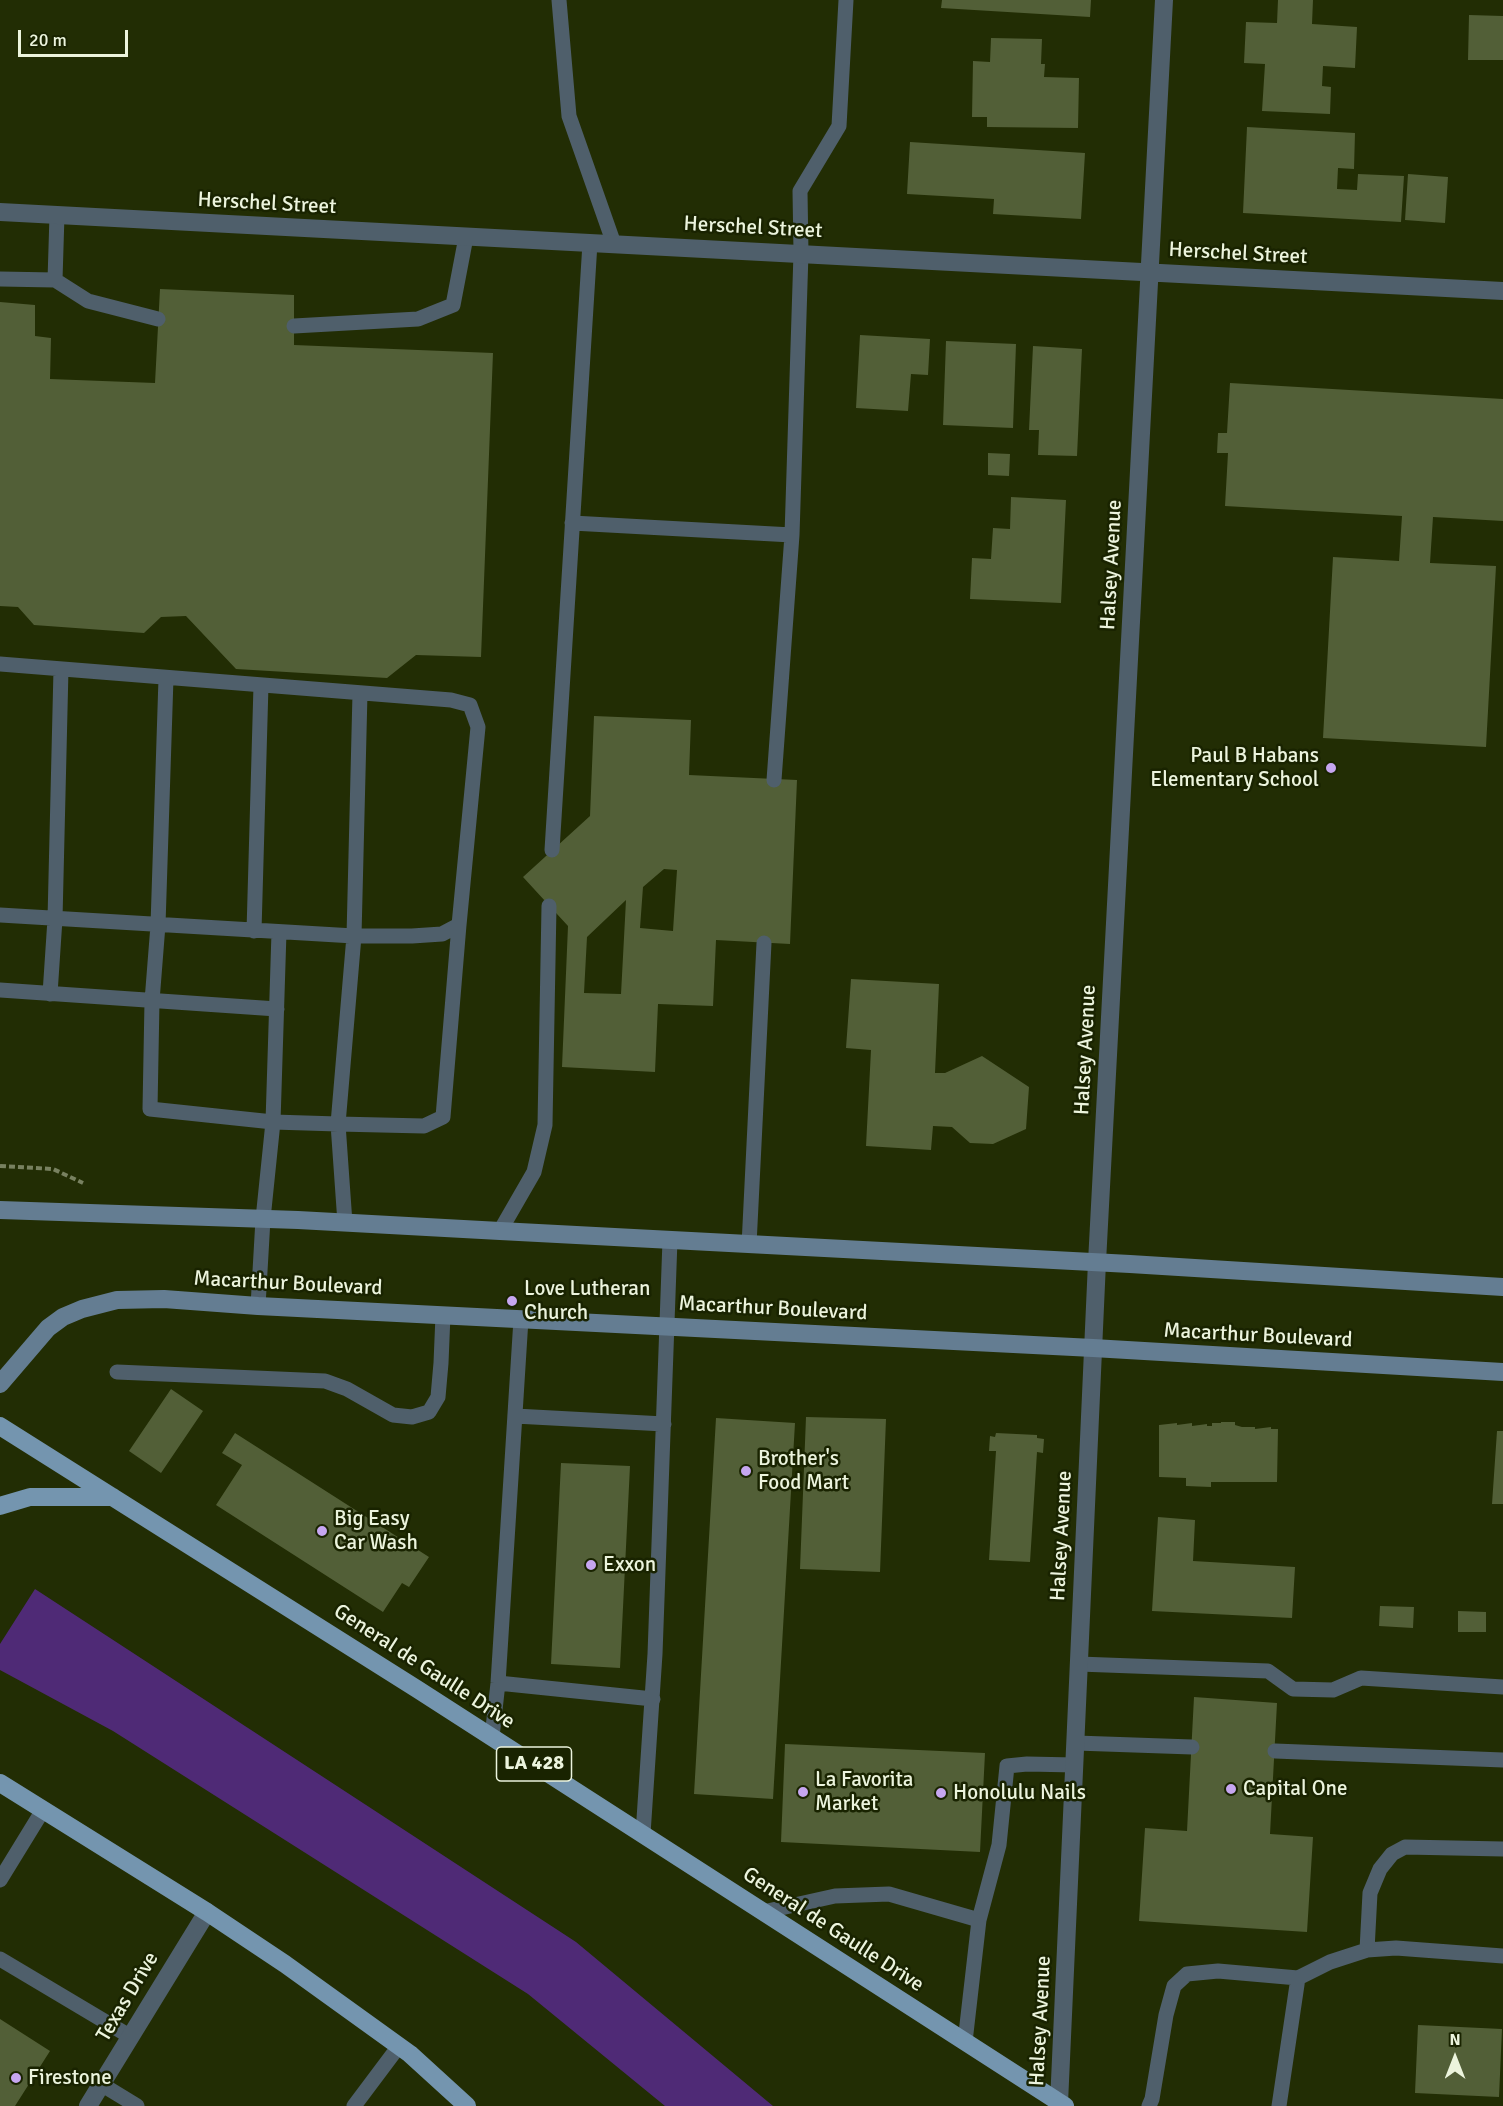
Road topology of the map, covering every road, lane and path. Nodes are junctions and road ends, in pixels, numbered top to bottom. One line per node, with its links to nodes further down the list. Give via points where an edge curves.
1 (559, 0): 8 (lane, via 569,116)
2 (846, 0): 9 (lane, via 838,126 800,191)
3 (1164, 0): 10 (street, Halsey Avenue)
4 (0, 212): 5 (street, Herschel Street)
5 (57, 215): 6 (street, Herschel Street); 12 (lane)
6 (466, 237): 7 (street, Herschel Street); 15 (lane, via 453,305 418,319)
7 (590, 243): 8 (street, Herschel Street); 16 (lane)
8 (614, 244): 9 (street, Herschel Street)
9 (801, 253): 10 (street, Herschel Street); 17 (lane)
10 (1150, 272): 13 (street, Herschel Street); 48 (street, Halsey Avenue)
11 (0, 279): 12 (lane)
12 (55, 280): 14 (lane, via 88,301)
13 (1503, 291)
14 (158, 319)
15 (294, 326)
16 (572, 524): 17 (lane); 24 (lane)
17 (792, 535): 23 (lane)
18 (0, 664): 19 (lane)
19 (61, 669): 20 (lane); 27 (lane)
20 (166, 678): 21 (lane); 28 (lane)
21 (261, 685): 22 (lane); 30 (lane)
22 (360, 693): 29 (lane, via 470,705 478,726); 32 (lane)
23 (774, 780)
24 (552, 850)
25 (549, 906): 45 (lane, via 545,1125 534,1172)
26 (0, 915): 27 (lane)
27 (55, 919): 28 (lane); 35 (lane)
28 (158, 925): 30 (lane); 36 (lane)
29 (459, 925): 32 (lane, via 442,934); 39 (lane, via 443,1117 424,1126)
30 (254, 931): 31 (lane)
31 (279, 932): 32 (lane); 37 (lane)
32 (354, 936): 39 (lane)
33 (764, 943): 47 (lane)
34 (0, 990): 35 (lane)
35 (50, 994): 36 (lane)
36 (152, 1001): 37 (lane); 38 (lane, via 150,1109)
37 (277, 1009): 38 (lane)
38 (273, 1122): 39 (lane); 43 (lane)
39 (338, 1124): 44 (lane)
40 (0, 1166): 41 (path, via 52,1169)
41 (90, 1186)
42 (0, 1210): 43 (street)
43 (263, 1219): 44 (street); 50 (lane)
44 (345, 1223): 45 (street)
45 (500, 1231): 46 (street)
46 (670, 1240): 47 (street); 53 (lane)
47 (749, 1245): 48 (street)
48 (1097, 1262): 49 (street); 54 (street, Halsey Avenue)
49 (1503, 1287)
50 (258, 1306): 51 (street, Macarthur Boulevard); 57 (street, Macarthur Boulevard, via 164,1299 117,1300 82,1309 48,1328)
51 (443, 1315): 52 (street, Macarthur Boulevard); 55 (lane, via 438,1396 429,1412 412,1417 393,1415 325,1381)
52 (521, 1319): 53 (street, Macarthur Boulevard); 58 (lane)
53 (667, 1326): 54 (street, Macarthur Boulevard); 59 (lane)
54 (1094, 1348): 56 (street, Macarthur Boulevard); 63 (street, Halsey Avenue)
55 (117, 1372)
56 (1503, 1372)
57 (0, 1384)
58 (515, 1416): 59 (lane); 64 (lane)
59 (664, 1424): 66 (lane)
60 (0, 1426): 61 (main road, General de Gaulle Drive / LA 428)
61 (112, 1497): 62 (main road, via 30,1497); 67 (main road, General de Gaulle Drive / LA 428)
62 (0, 1506)
63 (1079, 1664): 65 (lane, via 1268,1671 1293,1689 1333,1690 1360,1678); 68 (street, Halsey Avenue)
64 (498, 1683): 66 (lane); 67 (lane)
65 (1503, 1687)
66 (653, 1699): 75 (lane)
67 (492, 1737): 75 (main road, General de Gaulle Drive / LA 428)
68 (1076, 1743): 69 (lane); 72 (street, Halsey Avenue)
69 (1192, 1747)
70 (1275, 1751): 71 (lane)
71 (1503, 1760)
72 (1075, 1765): 80 (lane, via 1007,1766 999,1845); 89 (street, Halsey Avenue)
73 (0, 1783): 74 (main road)
74 (43, 1810): 77 (lane); 78 (main road)
75 (643, 1834): 79 (main road, General de Gaulle Drive / LA 428)
76 (1503, 1849): 81 (lane, via 1405,1847 1392,1854 1380,1869 1370,1893)
77 (0, 1880)
78 (207, 1912): 85 (street, Texas Drive); 87 (main road)
79 (763, 1912): 80 (lane, via 835,1896 889,1894); 86 (main road, General de Gaulle Drive / LA 428)
80 (979, 1920): 86 (lane)
81 (1367, 1950): 82 (lane, via 1396,1948); 84 (lane)
82 (1503, 1956)
83 (0, 1959): 85 (lane)
84 (1298, 1978): 94 (lane, via 1218,1971 1187,1974 1174,1986); 95 (lane)
85 (131, 2037): 88 (street, Texas Drive)
86 (965, 2042): 89 (main road, General de Gaulle Drive / LA 428)
87 (399, 2046): 92 (lane); 93 (main road)
88 (101, 2084): 90 (street, Texas Drive); 91 (lane)
89 (1062, 2104)
90 (88, 2106)
91 (137, 2106)
92 (354, 2106)
93 (467, 2106)
94 (1149, 2106)
95 (1279, 2106)

